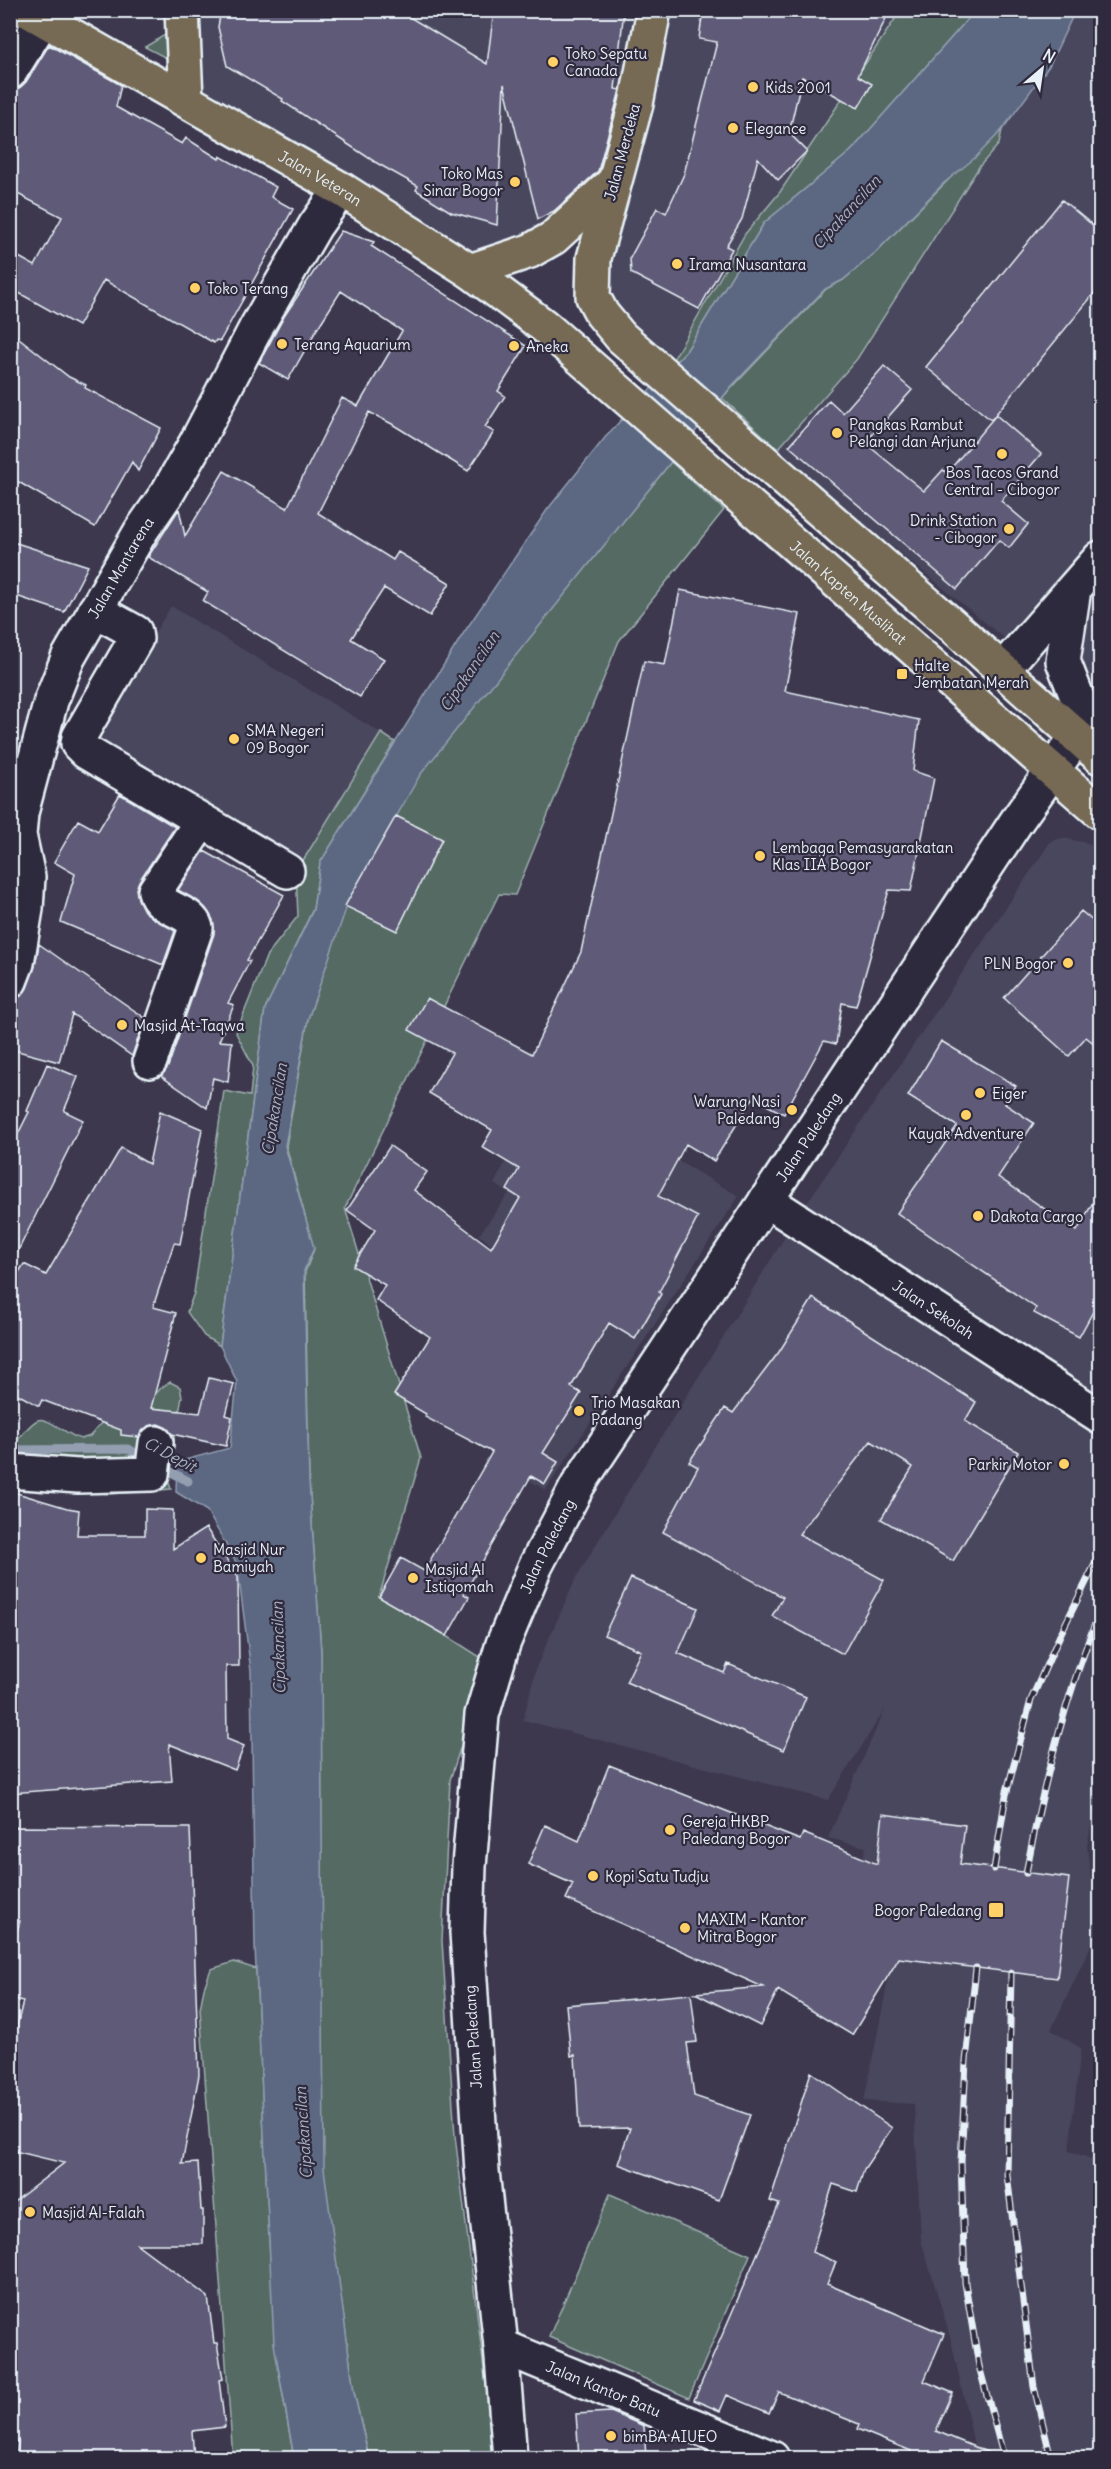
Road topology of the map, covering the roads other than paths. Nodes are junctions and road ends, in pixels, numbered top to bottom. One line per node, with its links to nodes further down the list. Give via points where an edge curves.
1 (182, 10): 5 (main road)
2 (654, 10): 6 (main road, Jalan Merdeka, via 636,104)
3 (35, 15): 4 (street); 5 (main road, Jalan Veteran)
4 (10, 72)
5 (186, 99): 7 (main road, Jalan Veteran)
6 (614, 182): 8 (main road, via 553,238 530,251); 13 (main road, Jalan Merdeka, via 594,258 593,297 602,314 621,337)
7 (341, 189): 8 (main road, Jalan Veteran); 12 (street, Jalan Mantarena, via 315,226 191,453)
8 (470, 271): 9 (main road, Jalan Veteran, via 544,326)
9 (596, 372): 15 (main road, Jalan Kapten Muslihat)
10 (1101, 558): 11 (street)
11 (1074, 589): 13 (street); 14 (street, via 1063,661)
12 (95, 610): 17 (street, via 135,632 136,639 78,744); 19 (street, Jalan Mantarena, via 68,658 51,702 21,813 19,836 28,878 26,909)
13 (1002, 670): 14 (main road)
14 (1093, 750): 15 (street, Jalan Paledang)
15 (1052, 770): 16 (main road, Jalan Kapten Muslihat); 21 (street, Jalan Paledang)
16 (1101, 812)
17 (201, 822): 18 (street); 20 (street, via 155,891 160,901 192,919 196,928)
18 (287, 871)
19 (10, 981)
20 (150, 1061)
21 (766, 1200): 22 (street, Jalan Sekolah); 25 (street, Jalan Paledang, via 578,1485 531,1576 502,1644 482,1715 467,1932 482,2170)
22 (1101, 1417)
23 (155, 1454): 24 (street, via 152,1474 78,1476)
24 (10, 1471)
25 (501, 2346): 26 (street, Jalan Paledang); 27 (street, Jalan Kantor Batu)
26 (510, 2458)
27 (772, 2458)

